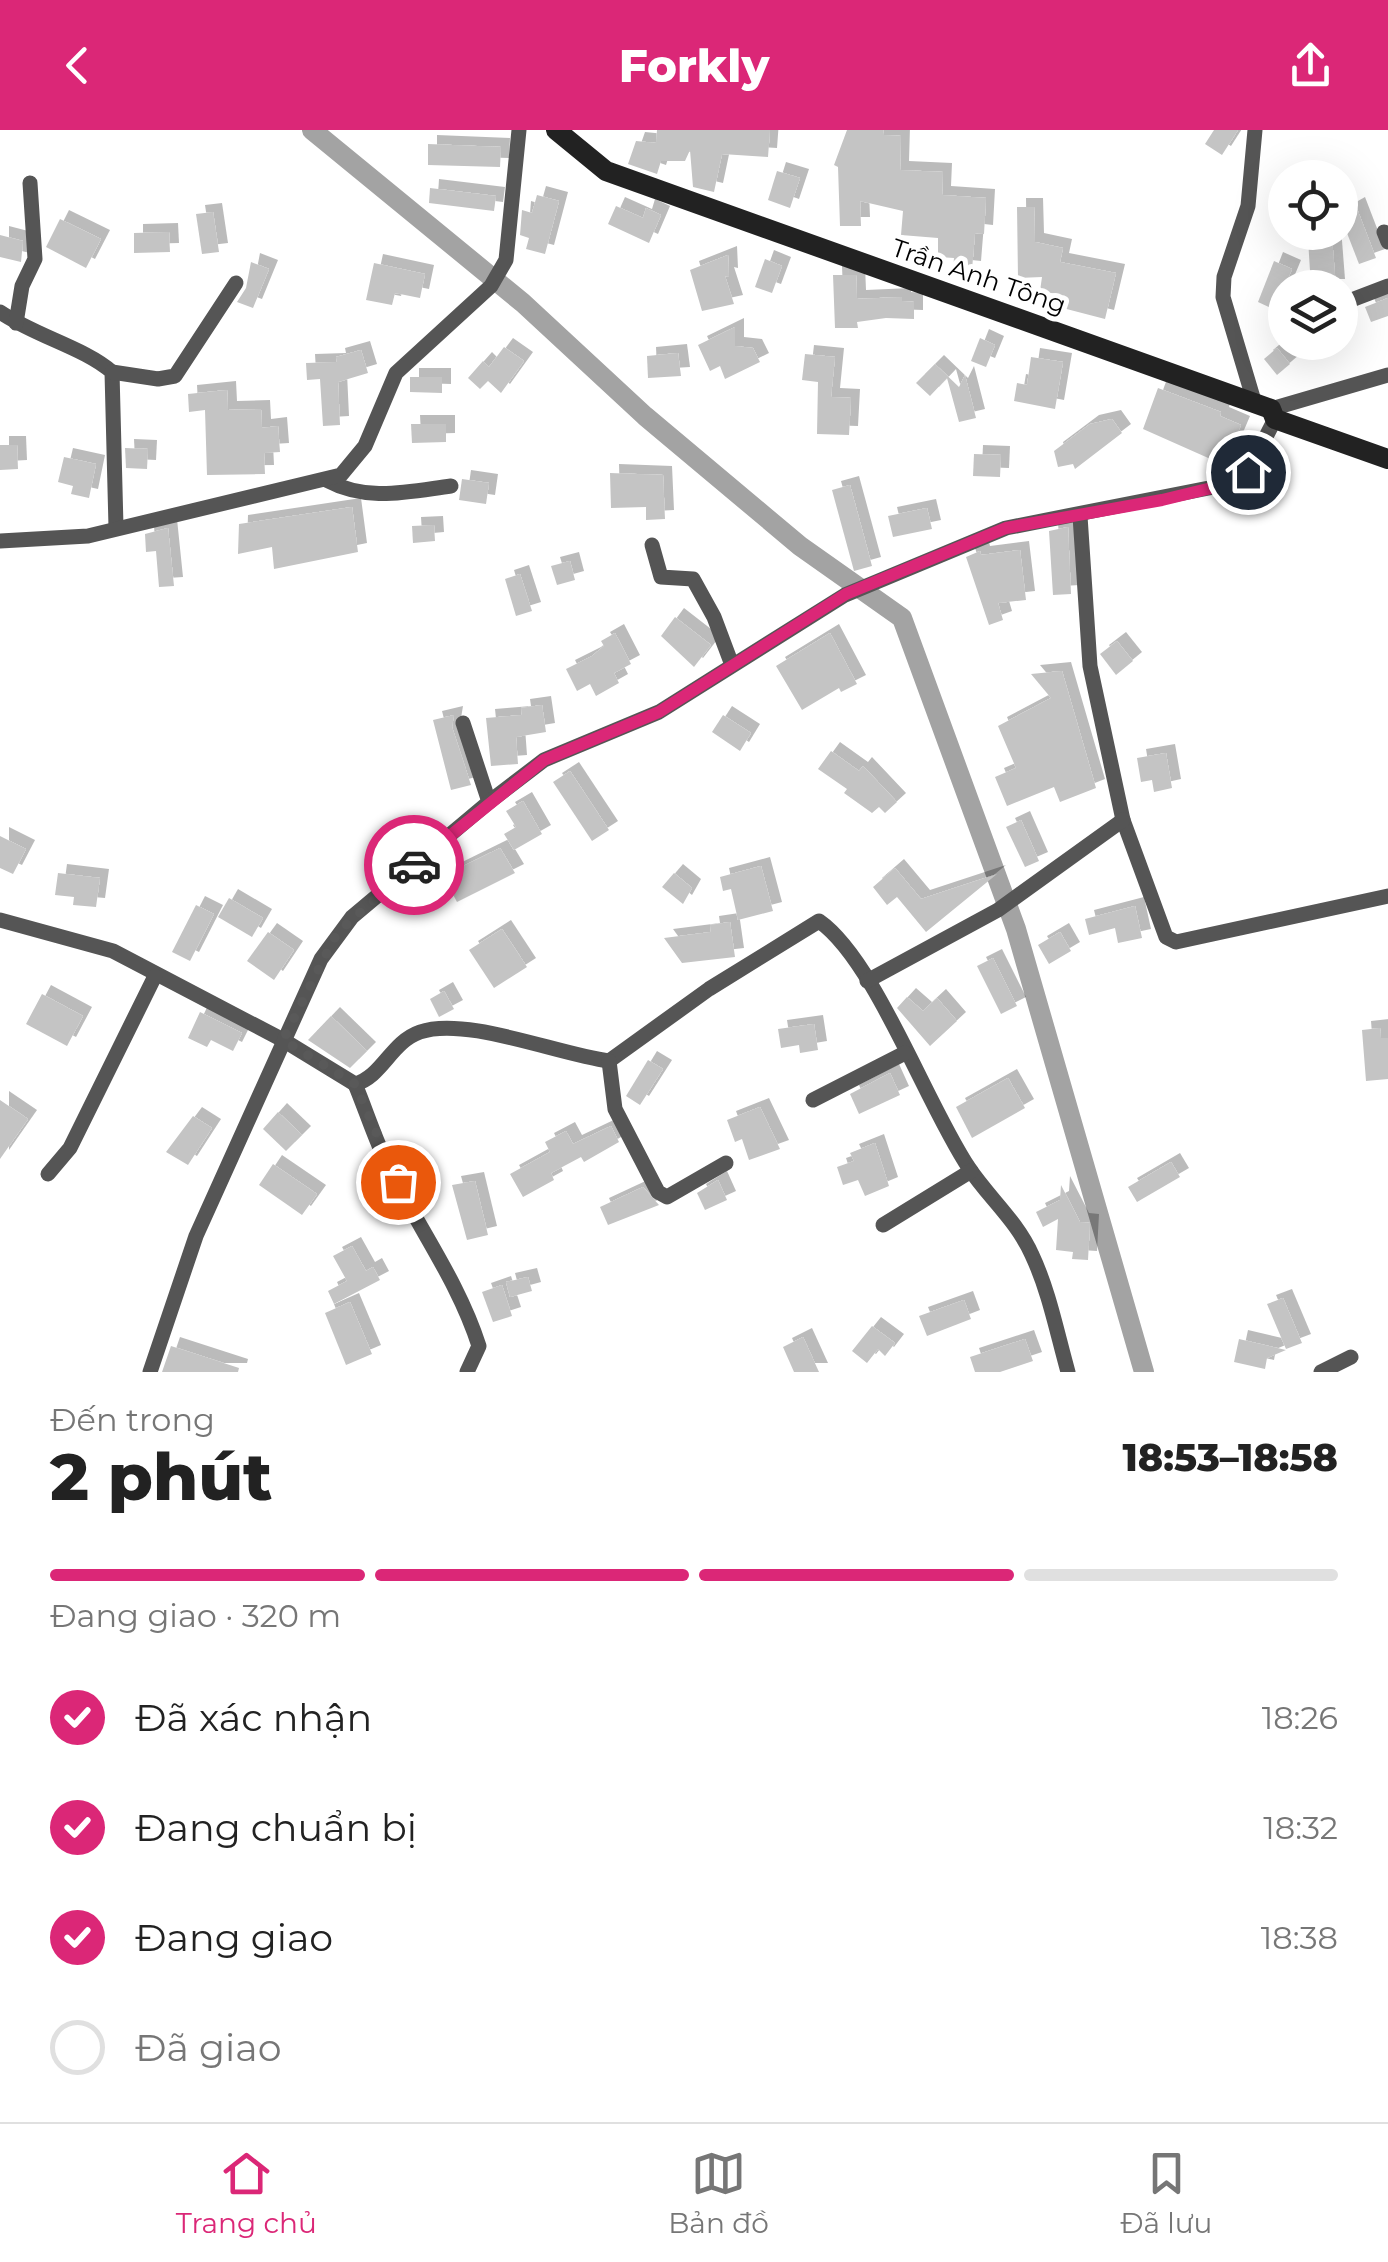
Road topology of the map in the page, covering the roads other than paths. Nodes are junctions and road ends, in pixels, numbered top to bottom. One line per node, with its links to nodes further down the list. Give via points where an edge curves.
1 (519, 130): 14 (street, via 506,260 494,281 396,373 365,446 341,475)
2 (1255, 130): 12 (street, via 1248,206 1223,297)
3 (563, 131): 12 (street, Trần Anh Tông, via 606,171)
4 (30, 182): 9 (street, via 35,259)
5 (236, 284): 10 (street, via 175,376 158,380)
6 (1388, 286): 7 (street)
7 (1358, 297)
8 (0, 312): 9 (street)
9 (16, 323): 10 (street)
10 (112, 372): 17 (street)
11 (1388, 375): 12 (street)
12 (1267, 410): 13 (street, Trần Anh Tông); 16 (street, via 1248,472 1224,485)
13 (1388, 458)
14 (326, 480): 15 (street, via 346,492 378,496); 17 (street)
15 (450, 486)
16 (1080, 516): 20 (street, via 1006,528 846,594); 23 (street, via 1090,666)
17 (116, 527): 18 (street, via 88,536)
18 (0, 540)
19 (652, 545): 20 (street, via 661,577 693,578)
20 (732, 666): 22 (street, via 659,712 544,760)
21 (463, 723): 22 (street)
22 (488, 802): 28 (street, via 337,933)
23 (1123, 820): 24 (street, via 1159,927 1176,942); 27 (street, via 998,910)
24 (1388, 896)
25 (0, 920): 26 (street, via 114,952)
26 (155, 976): 28 (street); 35 (street, via 70,1148)
27 (867, 980): 29 (street); 30 (street, via 829,928 810,923)
28 (283, 1040): 31 (street); 38 (street, via 196,1236)
29 (906, 1053): 32 (street); 34 (street)
30 (608, 1061): 31 (street, via 446,1026 395,1047 367,1081); 33 (street, via 610,1096 658,1192 668,1197)
31 (355, 1084): 39 (street, via 385,1158 474,1330 478,1346)
32 (812, 1100)
33 (726, 1162)
34 (971, 1171): 36 (street); 40 (street, via 1034,1258)
35 (48, 1174)
36 (883, 1225)
37 (1351, 1357): 41 (street)
38 (150, 1372)
39 (467, 1372)
40 (1066, 1372)
41 (1321, 1372)

